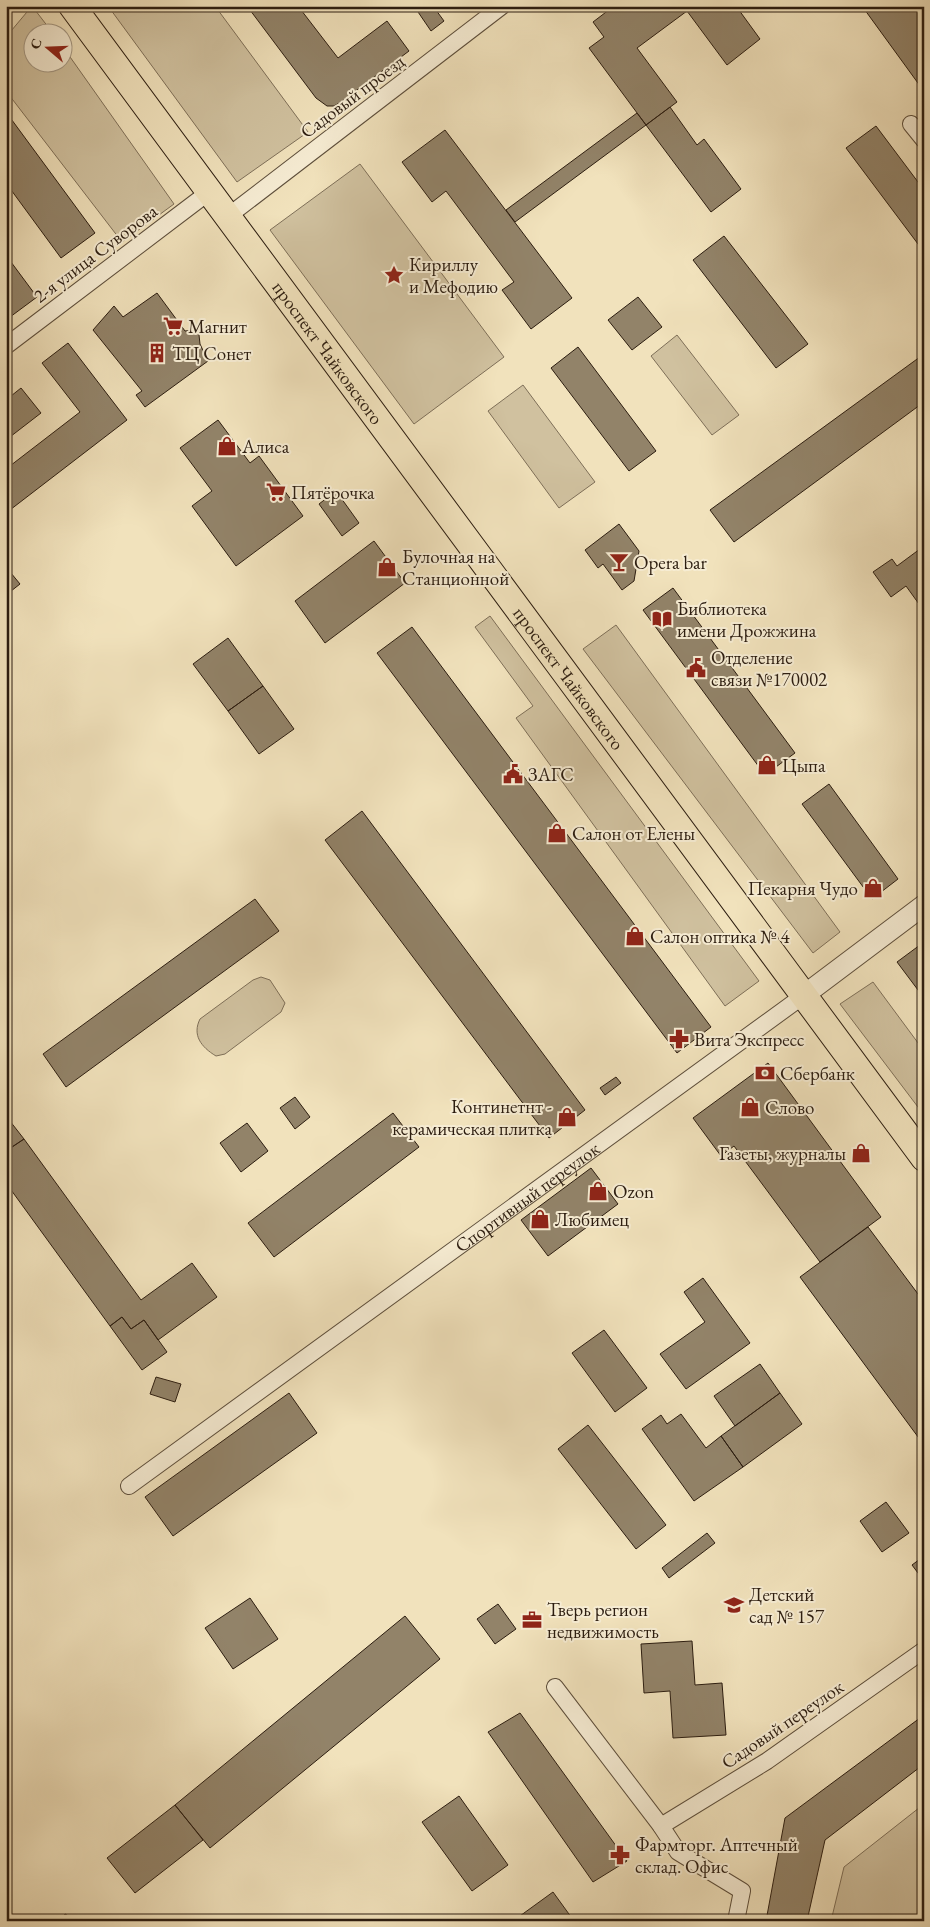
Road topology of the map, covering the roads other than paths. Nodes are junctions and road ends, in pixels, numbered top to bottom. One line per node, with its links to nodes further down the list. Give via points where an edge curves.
1 (72, 6): 5 (main road, проспект Чайковского)
2 (502, 6): 6 (street, Садовый проезд)
3 (911, 124): 4 (street)
4 (924, 140)
5 (209, 192): 6 (main road, проспект Чайковского); 7 (street, 2-я улица Суворова)
6 (227, 217): 9 (main road, проспект Чайковского)
7 (6, 346)
8 (924, 905): 9 (street, Спортивный переулок)
9 (803, 996): 10 (main road, проспект Чайковского); 11 (street, Спортивный переулок)
10 (924, 1158)
11 (129, 1486)
12 (924, 1650): 14 (street, Садовый переулок, via 767,1761)
13 (554, 1687): 14 (street)
14 (661, 1826): 15 (street, via 678,1852 742,1891)
15 (736, 1921)

